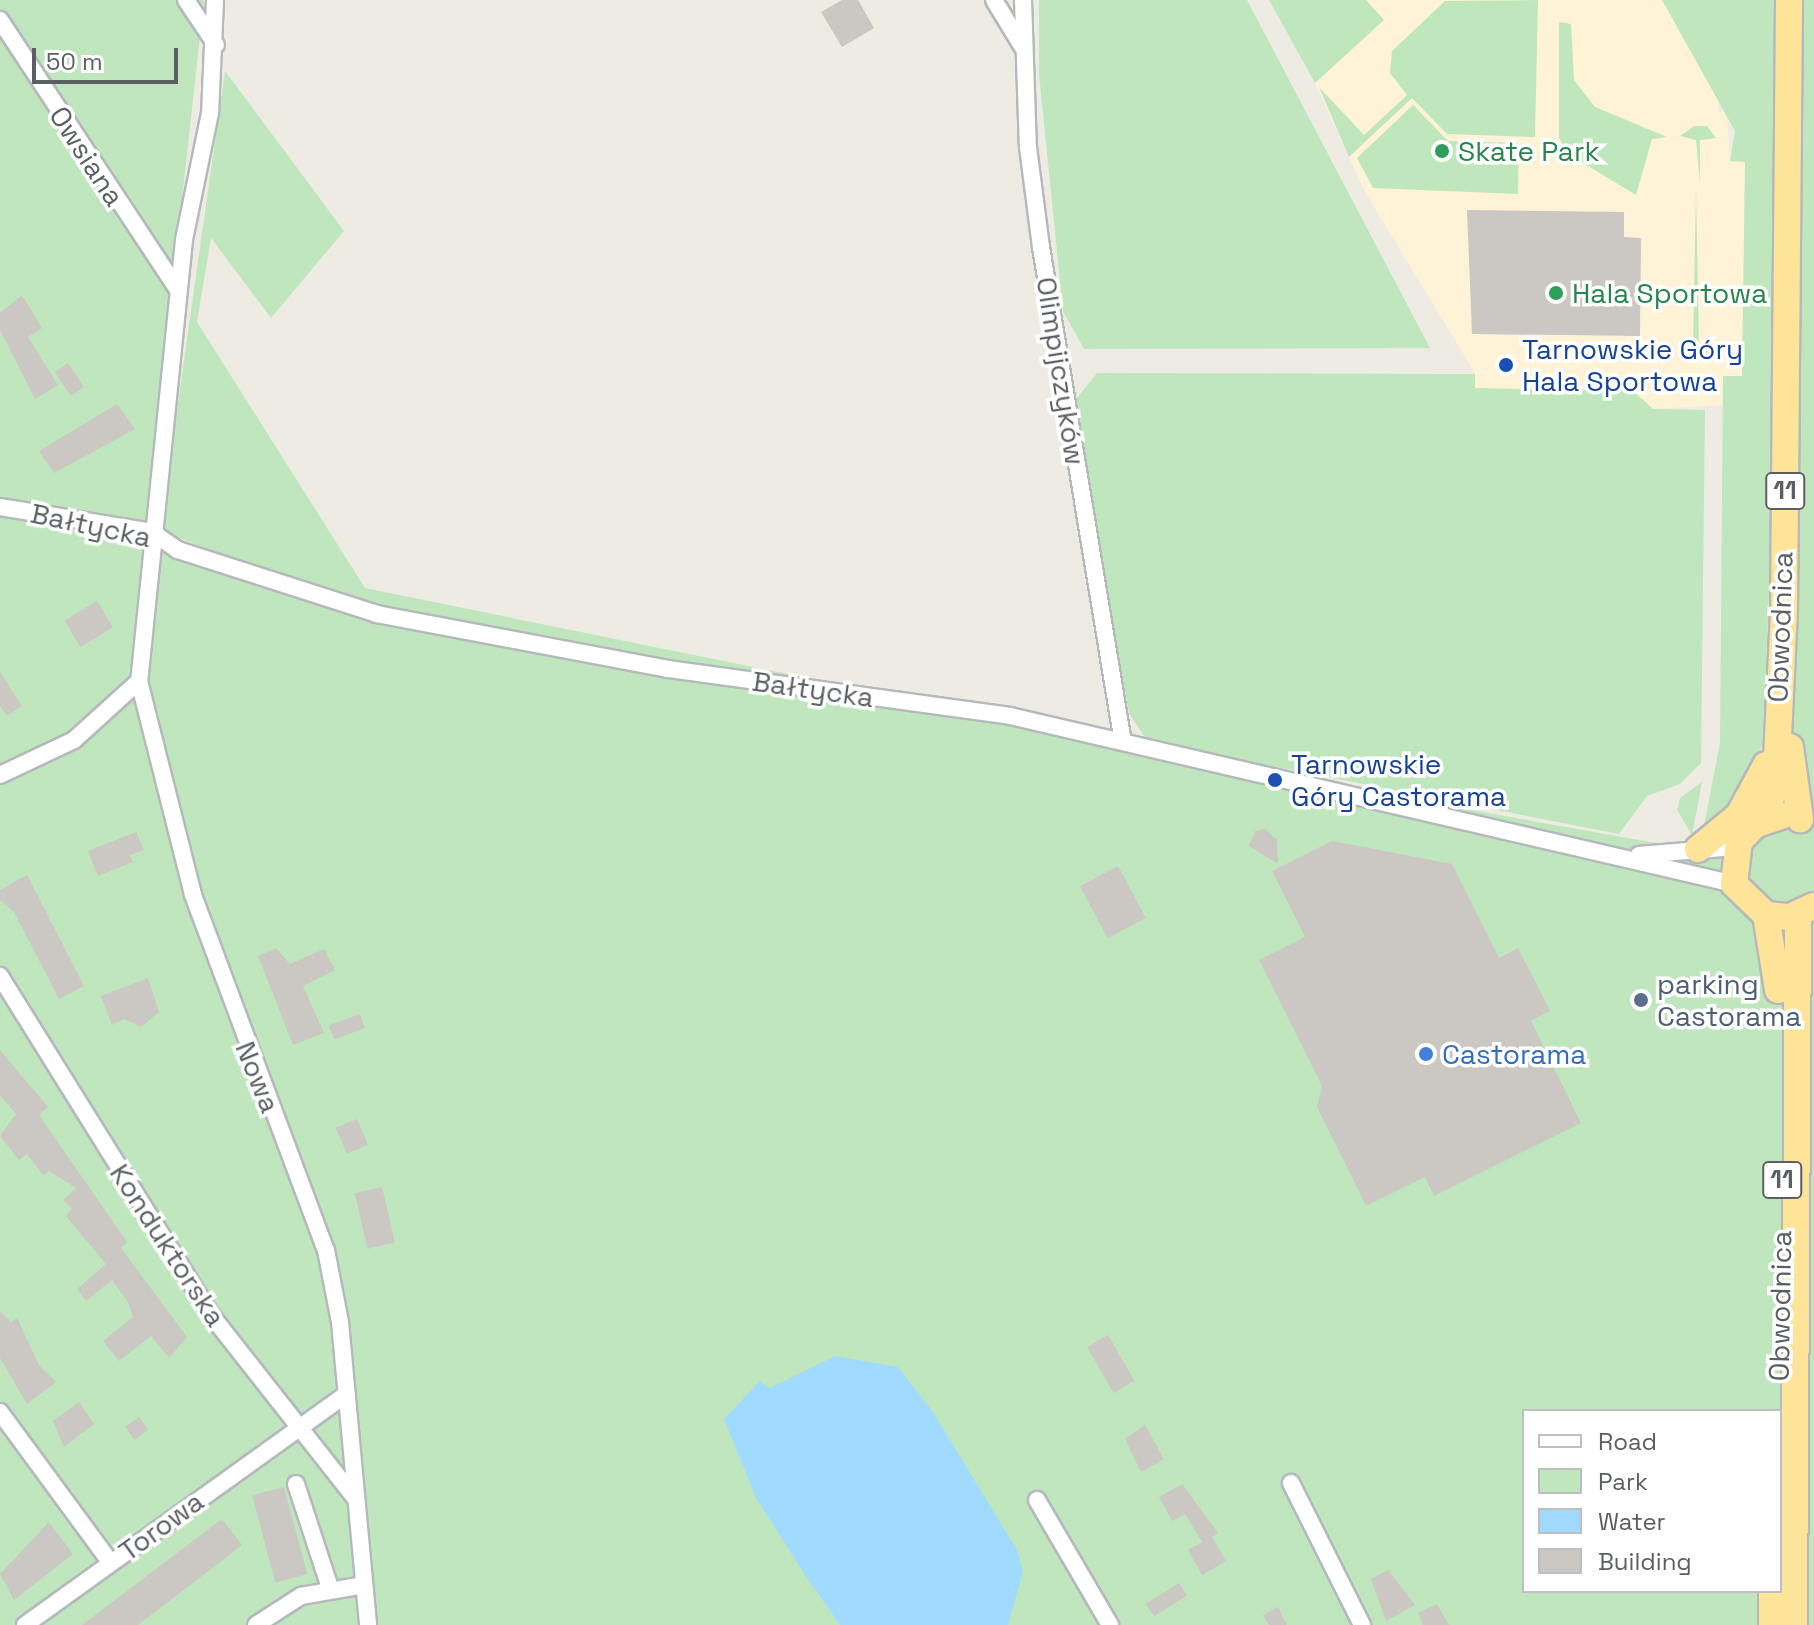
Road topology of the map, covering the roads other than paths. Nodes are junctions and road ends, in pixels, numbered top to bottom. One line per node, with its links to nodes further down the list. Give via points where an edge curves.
1 (186, 0): 8 (street)
2 (215, 0): 8 (street, Nowa)
3 (994, 0): 9 (street)
4 (1023, 0): 9 (street, Olimpijczyków)
5 (1789, 0): 14 (highway, Obwodnica / 11, via 1784,612)
6 (1799, 0): 18 (highway, Obwodnica / 11, via 1790,758)
7 (0, 20): 10 (street, Owsiana)
8 (216, 45): 10 (street, Nowa)
9 (1022, 46): 15 (street, Olimpijczyków, via 1041,247)
10 (178, 290): 12 (street, Nowa)
11 (0, 507): 12 (street, Bałtycka)
12 (152, 532): 13 (street, Nowa); 15 (street, Bałtycka, via 178,550 377,614 668,669 993,714)
13 (139, 681): 16 (street, via 74,740); 26 (street, Nowa, via 193,895 326,1250)
14 (1775, 739): 17 (highway, Obwodnica / 11, via 1776,780); 20 (highway, via 1756,794)
15 (1123, 740): 21 (street, Bałtycka, via 1202,764)
16 (0, 775)
17 (1765, 819): 18 (highway); 19 (highway)
18 (1807, 823)
19 (1735, 847): 20 (street, Bałtycka); 22 (highway)
20 (1698, 849): 21 (street, Bałtycka)
21 (1633, 855): 22 (street, Bałtycka)
22 (1734, 884): 24 (highway)
23 (1806, 910): 24 (highway); 44 (highway, Obwodnica / 11)
24 (1766, 915): 27 (highway, Obwodnica / 11, via 1783,1036)
25 (2, 984): 29 (street, Konduktorska, via 211,1315)
26 (347, 1394): 29 (street, Torowa); 32 (street, Nowa)
27 (1777, 1409)
28 (0, 1412): 34 (street)
29 (297, 1426): 32 (street, Konduktorska); 34 (street, Torowa)
30 (1291, 1483): 42 (street)
31 (296, 1484): 36 (street)
32 (356, 1499): 35 (street, Nowa)
33 (1037, 1500): 41 (street)
34 (111, 1563): 38 (street, Torowa)
35 (364, 1585): 36 (street); 40 (street, Nowa)
36 (330, 1588): 39 (street, via 301,1596)
37 (1772, 1593): 43 (highway)
38 (25, 1625)
39 (256, 1625)
40 (368, 1625)
41 (1110, 1625)
42 (1362, 1625)
43 (1772, 1625)
44 (1794, 1625)

